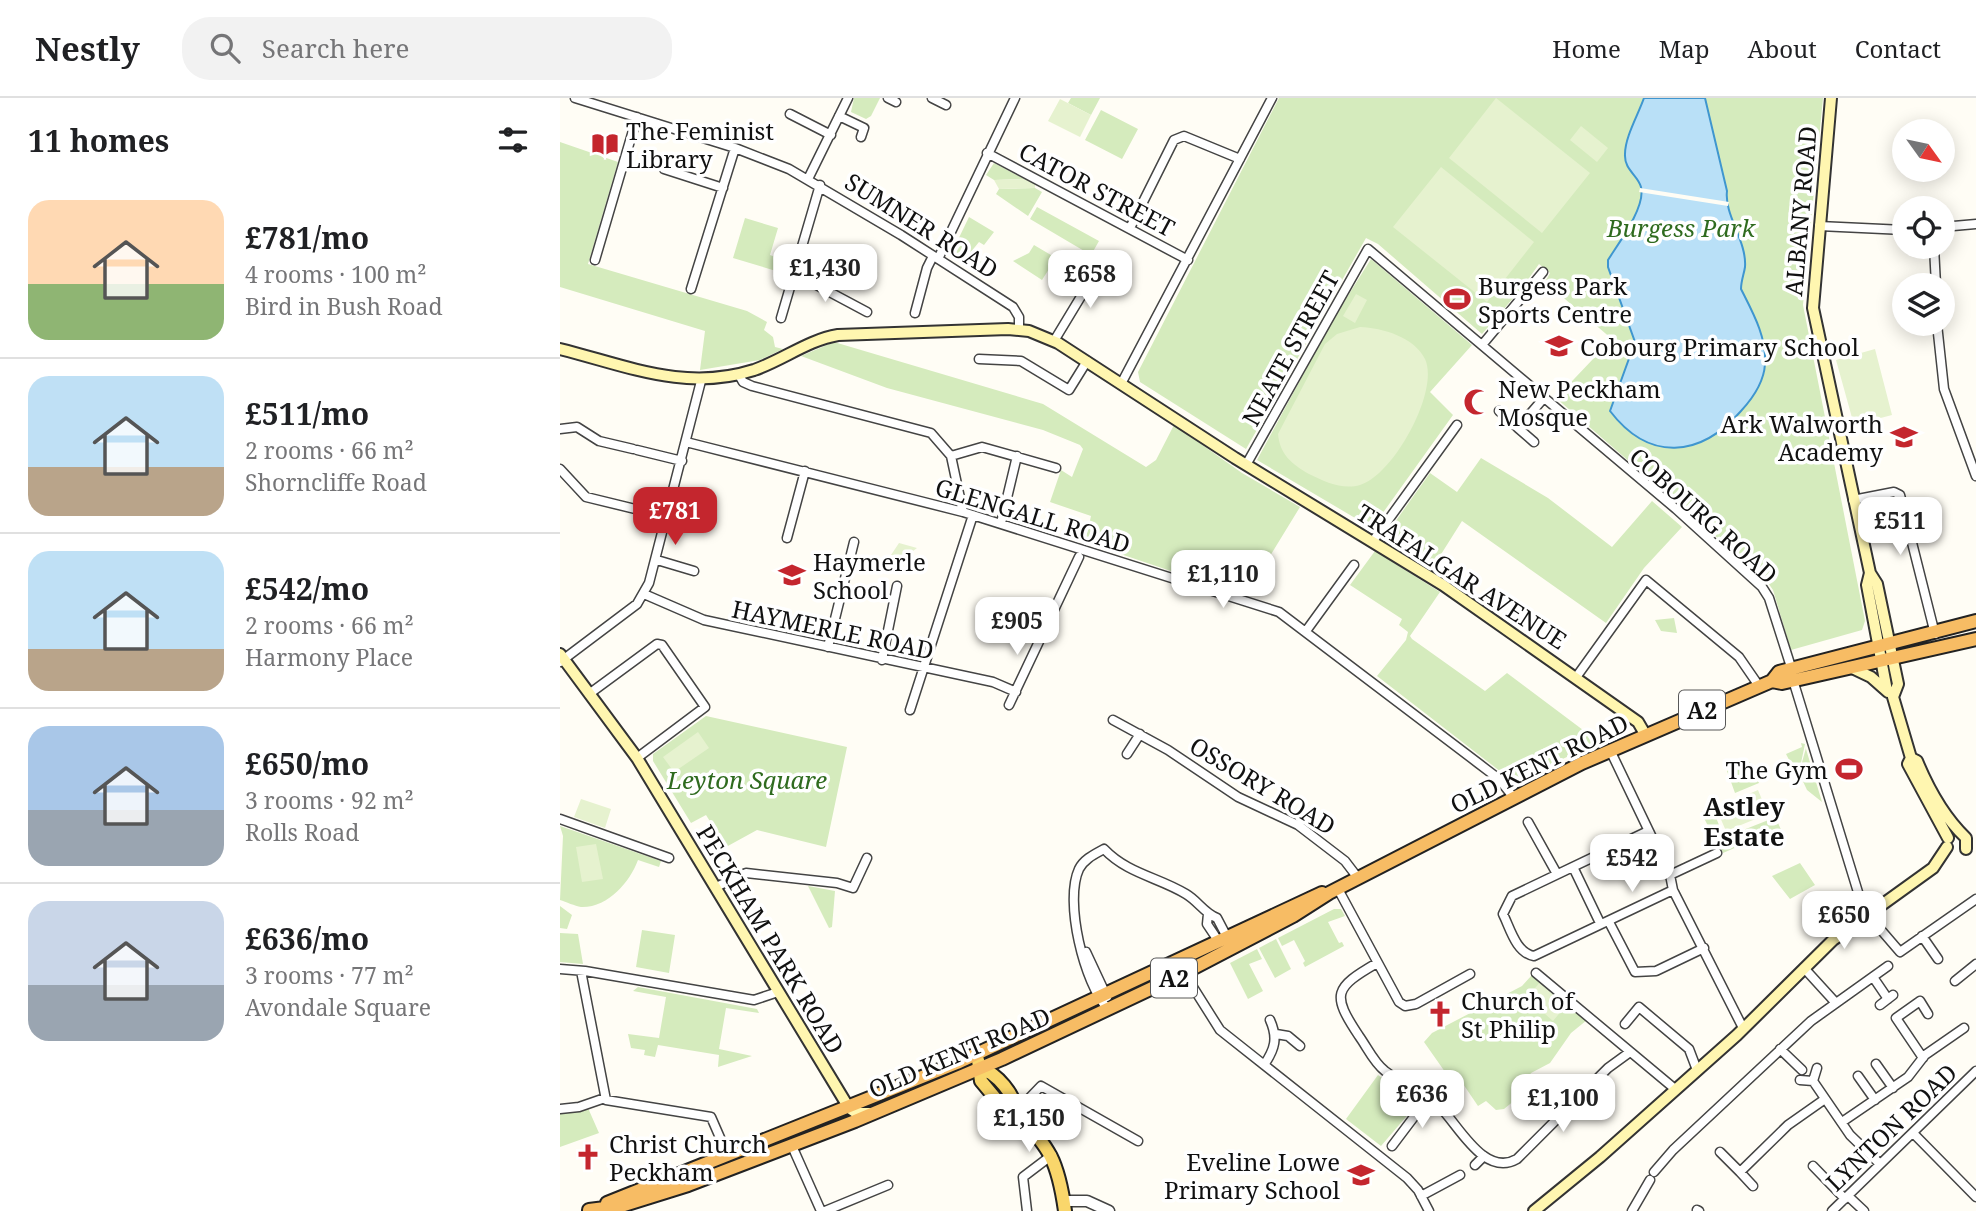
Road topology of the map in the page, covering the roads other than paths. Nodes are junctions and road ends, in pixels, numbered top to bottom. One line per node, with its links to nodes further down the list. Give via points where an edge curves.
1 (575, 98): 10 (street, SUMNER ROAD)
2 (848, 98): 9 (street)
3 (932, 98): 7 (street)
4 (1015, 98): 14 (street)
5 (1272, 98): 15 (street)
6 (1831, 98): 21 (main road, ALBANY ROAD)
7 (946, 104)
8 (790, 114): 11 (street)
9 (839, 116): 11 (street); 12 (street, via 864,128)
10 (636, 117): 13 (street, SUMNER ROAD); 27 (street)
11 (831, 135): 17 (street)
12 (861, 137)
13 (735, 148): 17 (street, SUMNER ROAD); 19 (street)
14 (988, 153): 23 (street, CATOR STREET); 26 (street, via 965,206)
15 (1240, 159): 23 (street, via 1184,136 1174,140); 28 (street)
16 (664, 169): 19 (street)
17 (808, 179): 18 (street, SUMNER ROAD)
18 (820, 185): 26 (street, SUMNER ROAD); 31 (street)
19 (723, 188): 32 (street)
20 (1976, 224): 22 (street)
21 (1819, 226): 24 (street); 61 (main road, ALBANY ROAD, via 1813,308)
22 (1955, 226)
23 (1130, 228): 28 (street, CATOR STREET)
24 (1892, 229)
25 (1368, 248): 39 (street, COBOURG ROAD); 56 (street, NEATE STREET)
26 (935, 257): 34 (street, via 926,268); 36 (street, SUMNER ROAD, via 1013,307)
27 (595, 260)
28 (1188, 260): 45 (street)
29 (1100, 265): 38 (street)
30 (1543, 272): 39 (street)
31 (794, 273): 33 (street); 35 (street)
32 (691, 289)
33 (867, 312)
34 (915, 313)
35 (781, 318)
36 (1020, 329): 38 (main road); 43 (main road, via 821,338 782,360)
37 (1938, 336): 60 (street, via 1944,389)
38 (1054, 341): 42 (main road)
39 (1482, 345): 46 (street, COBOURG ROAD)
40 (560, 349): 44 (main road)
41 (979, 359): 42 (street, via 1021,361 1069,390)
42 (1087, 361): 45 (main road)
43 (739, 374): 44 (main road); 53 (street, via 752,386 922,430 939,440)
44 (701, 381): 51 (street)
45 (1121, 384): 56 (main road)
46 (1543, 399): 49 (street); 86 (street, COBOURG ROAD, via 1762,587)
47 (1499, 411): 49 (street)
48 (1457, 425): 67 (street)
49 (1518, 428): 52 (street)
50 (560, 429): 55 (street, via 577,427 599,441)
51 (686, 442): 55 (street); 59 (street, GLENGALL ROAD)
52 (1534, 442)
53 (951, 456): 54 (street, via 982,447); 62 (street)
54 (1017, 456): 57 (street); 65 (street)
55 (681, 461): 64 (street)
56 (1246, 466): 67 (main road, TRAFALGAR AVENUE)
57 (1056, 468)
58 (560, 469): 64 (street, via 586,497)
59 (805, 471): 62 (street, GLENGALL ROAD); 66 (street)
60 (1976, 476)
61 (1853, 500): 77 (street, via 1894,492 1900,495); 79 (main road, ALBANY ROAD, via 1870,573 1867,585)
62 (963, 512): 63 (street, GLENGALL ROAD)
63 (973, 515): 65 (street, GLENGALL ROAD); 85 (street)
64 (668, 517): 70 (street)
65 (1001, 523): 76 (street, GLENGALL ROAD, via 1279,612)
66 (787, 538)
67 (1373, 541): 87 (main road, TRAFALGAR AVENUE)
68 (854, 542): 80 (street)
69 (1079, 557): 89 (street)
70 (657, 560): 72 (street); 74 (street)
71 (1354, 565): 76 (street)
72 (694, 571)
73 (897, 586): 82 (street)
74 (644, 594): 80 (street, HAYMERLE ROAD, via 704,620); 81 (street, via 637,604)
75 (1976, 621): 77 (highway, OLD KENT ROAD / A2)
76 (1306, 631): 101 (street, GLENGALL ROAD, via 1499,779)
77 (1935, 634): 79 (highway, OLD KENT ROAD / A2)
78 (1976, 639): 83 (highway, OLD KENT ROAD / A2)
79 (1883, 645): 83 (main road, ALBANY ROAD); 86 (highway, OLD KENT ROAD / A2)
80 (828, 647): 82 (street, HAYMERLE ROAD)
81 (561, 658): 90 (main road, PECKHAM PARK ROAD)
82 (882, 660): 85 (street, HAYMERLE ROAD)
83 (1886, 660): 84 (highway, OLD KENT ROAD / A2); 91 (main road, ALBANY ROAD, via 1898,684)
84 (1850, 667): 86 (highway, OLD KENT ROAD / A2); 91 (main road)
85 (923, 669): 89 (street, HAYMERLE ROAD, via 993,682); 93 (street)
86 (1792, 673): 88 (highway, OLD KENT ROAD / A2, via 1782,683); 119 (street, COBOURG ROAD)
87 (1577, 676): 88 (street, via 1646,580 1740,657); 96 (main road, TRAFALGAR AVENUE, via 1641,724)
88 (1759, 686): 96 (highway, OLD KENT ROAD / A2)
89 (1016, 692): 92 (street)
90 (589, 694): 99 (main road, PECKHAM PARK ROAD); 99 (street, via 657,644 662,645 705,709)
91 (1890, 694): 100 (main road, ALBANY ROAD)
92 (1009, 705)
93 (910, 710)
94 (1113, 720): 95 (street, OSSORY ROAD)
95 (1140, 734): 98 (street); 114 (street, OSSORY ROAD, via 1238,797 1298,824 1345,861)
96 (1646, 734): 97 (highway, OLD KENT ROAD / A2)
97 (1610, 750): 101 (highway, OLD KENT ROAD / A2); 104 (street)
98 (1127, 754)
99 (638, 758): 115 (main road, PECKHAM PARK ROAD)
100 (1911, 758): 105 (main road); 106 (main road, ALBANY ROAD, via 1908,764 1916,783)
101 (1514, 798): 114 (highway, OLD KENT ROAD / A2)
102 (560, 819): 109 (street)
103 (1528, 822): 112 (street)
104 (1648, 831): 111 (street); 113 (street)
105 (1959, 833): 106 (main road); 107 (main road)
106 (1947, 843): 107 (main road, via 1956,854); 119 (main road, via 1933,868)
107 (1971, 850)
108 (1717, 853): 113 (street)
109 (669, 858)
110 (867, 858): 115 (street, via 853,888 746,873)
111 (1573, 867): 112 (street); 120 (street)
112 (1557, 874): 120 (street, via 1512,896 1503,914 1519,947 1534,956)
113 (1670, 875): 116 (street)
114 (1358, 878): 117 (highway, OLD KENT ROAD / A2)
115 (716, 887): 138 (main road, PECKHAM PARK ROAD)
116 (1673, 890): 120 (street); 124 (street)
117 (1334, 891): 123 (highway, OLD KENT ROAD / A2, via 1315,895); 125 (highway, OLD KENT ROAD / A2); 127 (street)
118 (1976, 899): 122 (street)
119 (1865, 915): 130 (main road)
120 (1604, 922): 124 (street, via 1635,972 1656,971)
121 (1875, 923): 122 (street, via 1900,952)
122 (1922, 936): 126 (street)
123 (1222, 938): 125 (street); 139 (highway, OLD KENT ROAD / A2); 139 (street, via 1207,924 1208,914 1190,897 1125,867 1104,849 1078,871 1073,919 1087,973)
124 (1704, 948): 146 (street)
125 (1228, 950): 133 (highway, OLD KENT ROAD / A2)
126 (1938, 959)
127 (1377, 963): 135 (street, via 1405,1006); 166 (street, via 1344,984 1339,996 1341,1009 1384,1070)
128 (1976, 964): 137 (street)
129 (1888, 966): 136 (street)
130 (1804, 968): 140 (street); 146 (main road)
131 (560, 969): 132 (street)
132 (581, 971): 138 (street, via 754,1000); 167 (street)
133 (1184, 973): 142 (highway, OLD KENT ROAD / A2); 155 (street, via 1220,1030)
134 (1536, 973): 151 (street)
135 (1470, 974)
136 (1873, 977): 140 (street); 141 (street, via 1891,997)
137 (1955, 981)
138 (778, 992): 170 (main road, PECKHAM PARK ROAD)
139 (1102, 995): 142 (street); 152 (highway, OLD KENT ROAD / A2)
140 (1835, 1002): 150 (street)
141 (1880, 1005)
142 (1108, 1009): 156 (highway, OLD KENT ROAD / A2)
143 (1928, 1014): 153 (street, via 1920,1001 1895,1018)
144 (1270, 1020): 148 (street)
145 (1625, 1024): 158 (street, via 1639,1007 1687,1046)
146 (1743, 1028): 158 (main road)
147 (1964, 1028): 153 (street)
148 (1276, 1034): 149 (street, via 1288,1035); 155 (street)
149 (1300, 1046)
150 (1780, 1049): 159 (street); 201 (street, via 1673,1150)
151 (1630, 1052): 165 (street); 182 (street, via 1608,1068 1517,1159 1502,1163)
152 (975, 1055): 156 (main road); 170 (highway, OLD KENT ROAD / A2)
153 (1923, 1058): 164 (street)
154 (1876, 1064): 164 (street)
155 (1264, 1065): 190 (street, via 1407,1178)
156 (981, 1068): 172 (highway, OLD KENT ROAD / A2); 173 (main road, via 993,1072 1015,1102)
157 (1817, 1068): 163 (street)
158 (1697, 1070): 165 (main road)
159 (1801, 1070)
160 (1974, 1075): 175 (street, LYNTON ROAD)
161 (1858, 1076): 169 (street)
162 (1800, 1080): 163 (street)
163 (1813, 1080): 168 (street)
164 (1893, 1088): 169 (street)
165 (1675, 1089): 200 (main road)
166 (1429, 1097): 178 (street); 182 (street)
167 (605, 1098): 171 (street); 181 (street, via 711,1117)
168 (1825, 1099): 174 (street); 186 (street, via 1788,1125)
169 (1875, 1100): 174 (street)
170 (849, 1108): 172 (main road); 181 (highway, OLD KENT ROAD / A2)
171 (560, 1109)
172 (872, 1112): 177 (highway, OLD KENT ROAD / A2)
173 (1016, 1112): 176 (street, via 1041,1086); 180 (main road)
174 (1842, 1122): 183 (street)
175 (1913, 1133): 183 (street, LYNTON ROAD); 192 (street)
176 (1138, 1141)
177 (792, 1146): 181 (highway, via 783,1142 742,1157); 194 (highway, OLD KENT ROAD / A2); 196 (street)
178 (1392, 1146)
179 (1720, 1152): 186 (street)
180 (1052, 1155): 193 (main road); 197 (street, via 1023,1177)
181 (729, 1156): 195 (highway, OLD KENT ROAD / A2)
182 (1483, 1156): 184 (street)
183 (1880, 1164): 191 (street, LYNTON ROAD)
184 (1475, 1165)
185 (1813, 1166): 191 (street)
186 (1740, 1172): 189 (street)
187 (1460, 1175): 190 (street)
188 (888, 1185): 196 (street)
189 (1753, 1186)
190 (1421, 1196): 199 (street)
191 (1846, 1197): 202 (street, LYNTON ROAD); 203 (street)
192 (1976, 1197)
193 (1064, 1206): 198 (street, via 1087,1201)
194 (621, 1209): 195 (highway, OLD KENT ROAD / A2)
195 (587, 1211)
196 (823, 1211)
197 (1027, 1211)
198 (1108, 1211)
199 (1429, 1211)
200 (1534, 1211)
201 (1632, 1211)
202 (1832, 1211)
203 (1864, 1211)

